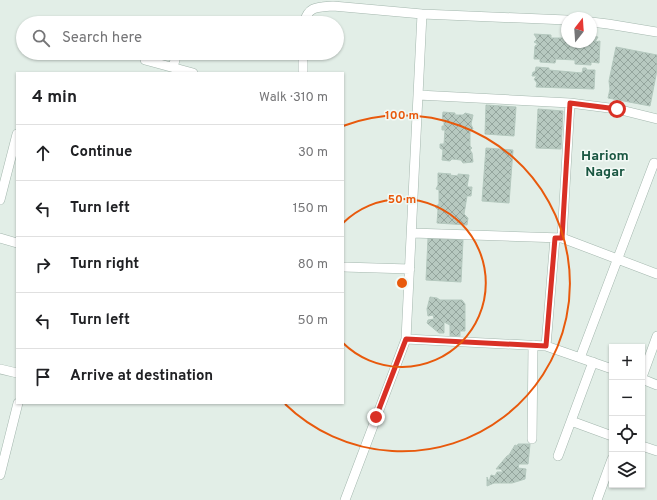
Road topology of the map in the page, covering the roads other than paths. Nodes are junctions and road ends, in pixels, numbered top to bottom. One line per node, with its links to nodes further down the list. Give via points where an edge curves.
1 (422, 14): 2 (street, via 333,6 313,8); 3 (street); 12 (street)
2 (306, 16)
3 (561, 20)
4 (597, 23): 5 (street)
5 (657, 32)
6 (145, 60): 9 (street)
7 (175, 60): 9 (street)
8 (303, 60): 11 (street)
9 (173, 67): 10 (street)
10 (189, 72)
11 (303, 72)
12 (418, 95): 13 (street); 18 (street)
13 (570, 103): 14 (street, via 617,109); 20 (street)
14 (657, 119)
15 (16, 138): 17 (street)
16 (654, 163): 22 (street)
17 (0, 200)
18 (412, 233): 20 (street); 24 (street)
19 (0, 238): 21 (street)
20 (558, 238): 22 (street); 29 (street)
21 (16, 243)
22 (618, 259): 25 (street); 30 (street)
23 (344, 266): 24 (street)
24 (410, 270): 27 (street)
25 (657, 274)
26 (657, 336): 34 (street)
27 (406, 339): 28 (street); 48 (street)
28 (533, 345): 29 (street); 41 (street)
29 (546, 346): 30 (street)
30 (580, 358): 31 (street)
31 (593, 362): 32 (street); 39 (street)
32 (609, 368)
33 (0, 369): 35 (street)
34 (645, 370)
35 (16, 373)
36 (645, 379): 37 (street)
37 (657, 384)
38 (18, 404): 46 (street)
39 (571, 421): 40 (street); 44 (street)
40 (609, 435)
41 (532, 439)
42 (645, 447): 43 (street)
43 (657, 451)
44 (558, 456)
45 (609, 468): 47 (street)
46 (0, 475)
47 (599, 496)
48 (345, 500)

